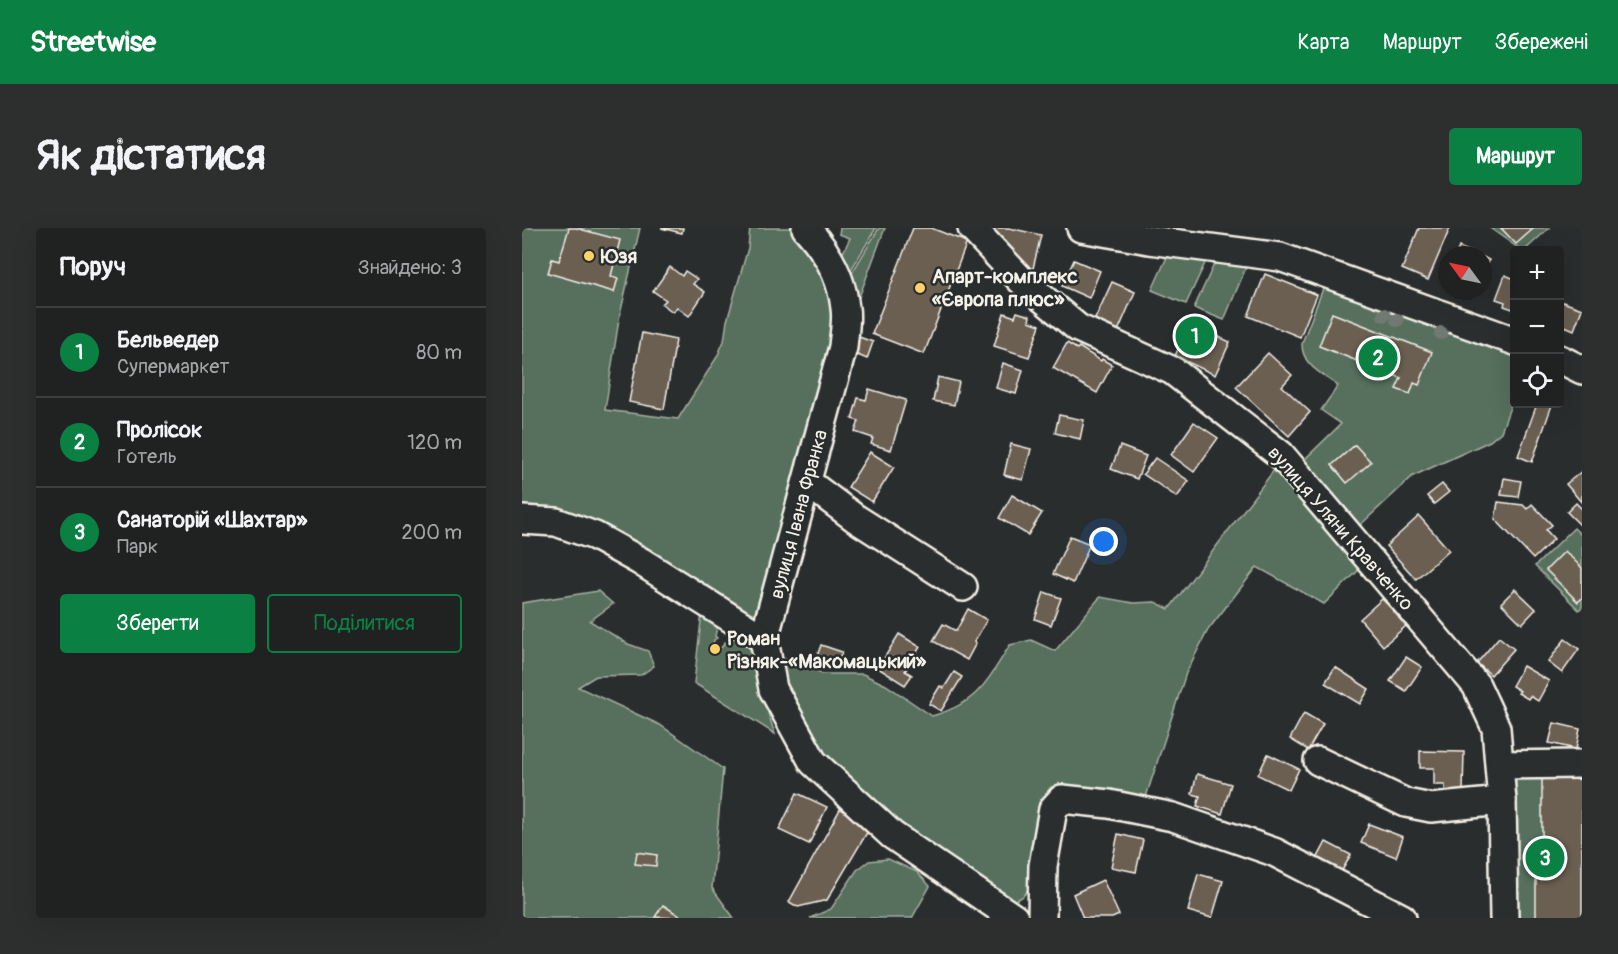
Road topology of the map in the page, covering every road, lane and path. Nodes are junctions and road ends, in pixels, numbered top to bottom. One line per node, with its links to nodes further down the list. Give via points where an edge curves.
1 (806, 228): 8 (street, вулиця Івана Франка, via 820,243 838,276 846,309 843,347)
2 (972, 228): 13 (street, вулиця Уляни Кравченко, via 1022,281 1078,328 1173,371 1281,455 1476,685 1496,728)
3 (1081, 228): 4 (street, via 1149,240)
4 (1233, 239): 5 (street)
5 (1510, 339)
6 (1564, 361): 7 (street)
7 (1582, 370)
8 (807, 482): 10 (street, via 855,518); 11 (street, вулиця Івана Франка)
9 (522, 520): 11 (street, via 556,522 595,536)
10 (963, 587)
11 (764, 639): 16 (street, вулиця Івана Франка, via 773,689 813,762 892,835)
12 (1318, 761): 15 (street, via 1406,803 1431,808)
13 (1500, 765): 14 (street); 15 (street, вулиця Уляни Кравченко)
14 (1582, 765)
15 (1502, 801): 19 (street, вулиця Уляни Кравченко)
16 (1014, 918)
17 (1042, 918): 18 (street, via 1043,866 1053,809 1062,799 1173,817 1274,852)
18 (1402, 918)
19 (1504, 918)

